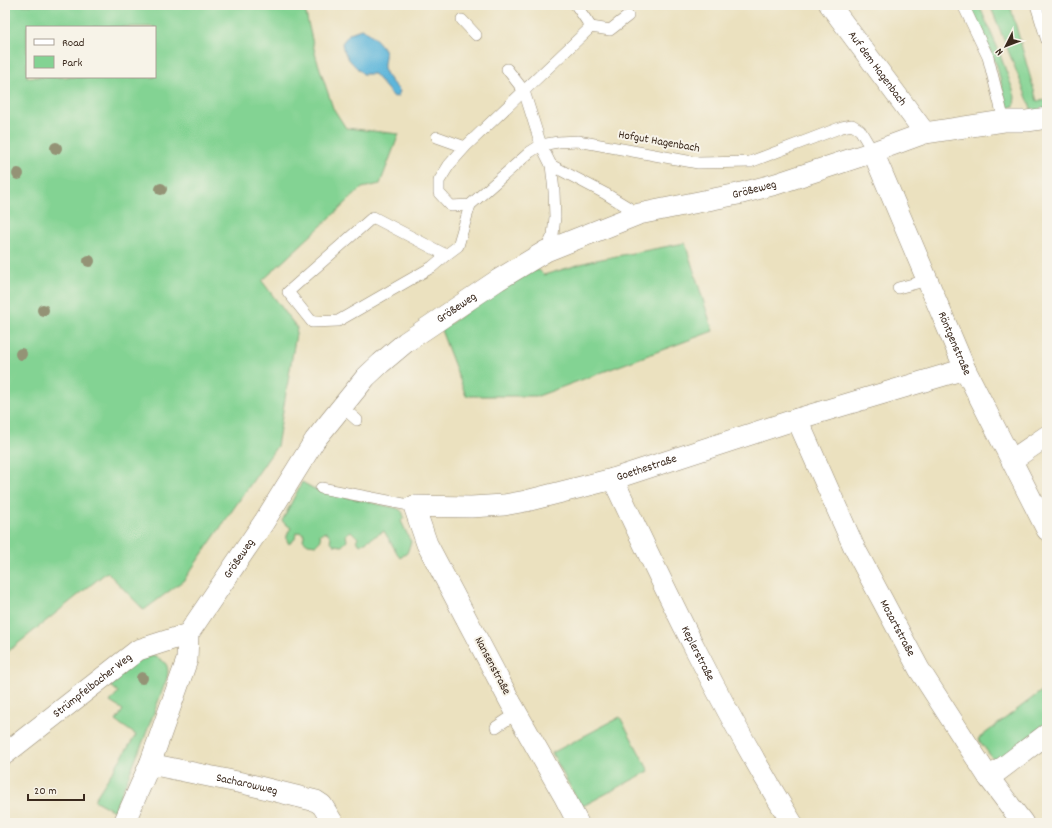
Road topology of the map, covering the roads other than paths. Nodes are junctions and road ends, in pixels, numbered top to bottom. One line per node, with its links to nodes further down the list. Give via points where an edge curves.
1 (576, 5): 7 (lane)
2 (830, 5): 14 (street, Auf dem Hagenbach)
3 (963, 5): 13 (lane, via 988,57)
4 (1036, 5): 9 (lane)
5 (628, 16): 7 (lane, via 610,30)
6 (462, 20): 8 (lane)
7 (591, 27): 11 (lane)
8 (476, 36)
9 (1047, 41)
10 (507, 69): 11 (lane)
11 (524, 91): 16 (lane); 17 (lane)
12 (1047, 118): 13 (street, Größeweg)
13 (1004, 121): 14 (street, Größeweg)
14 (925, 133): 18 (street, Größeweg)
15 (437, 137): 17 (lane)
16 (541, 146): 18 (lane, Hofgut Hagenbach, via 578,141 622,154 698,163 750,162 842,126 852,125 860,130); 19 (lane); 20 (lane, via 530,152)
17 (465, 147): 20 (lane, via 439,181 439,193 451,206)
18 (873, 152): 21 (street, Größeweg, via 776,184); 24 (street, Röntgenstraße)
19 (551, 165): 21 (lane); 22 (lane, via 555,217 553,235)
20 (470, 205): 23 (lane, via 458,246)
21 (639, 214): 22 (street, Größeweg)
22 (546, 251): 34 (street, Größeweg, via 406,342 366,377 349,413 315,440 264,522)
23 (446, 255): 23 (lane, via 373,217 288,292 312,322 338,321 432,266)
24 (928, 280): 25 (lane); 26 (street, Röntgenstraße)
25 (898, 288)
26 (965, 369): 27 (street, Goethestraße); 29 (street, Röntgenstraße)
27 (797, 419): 30 (street, Goethestraße); 40 (street, Mozartstraße, via 850,540 919,669)
28 (1047, 436): 29 (street)
29 (1012, 460): 33 (street, Röntgenstraße)
30 (612, 479): 32 (street, Goethestraße, via 504,505); 44 (street, Keplerstraße, via 673,606 761,773)
31 (320, 488): 32 (lane, Goethestraße)
32 (414, 506): 35 (street, Nansenstraße, via 427,544)
33 (1047, 530)
34 (188, 634): 38 (street, Strümpfelbacher Weg, via 138,650); 39 (street, via 187,660)
35 (517, 713): 36 (lane); 43 (street, Nansenstraße)
36 (496, 727)
37 (1047, 734): 40 (street)
38 (5, 754)
39 (150, 764): 41 (street); 42 (street, Sacharowweg, via 316,801)
40 (989, 778): 45 (street, Mozartstraße)
41 (124, 823)
42 (333, 823)
43 (578, 823)
44 (792, 823)
45 (1023, 823)

